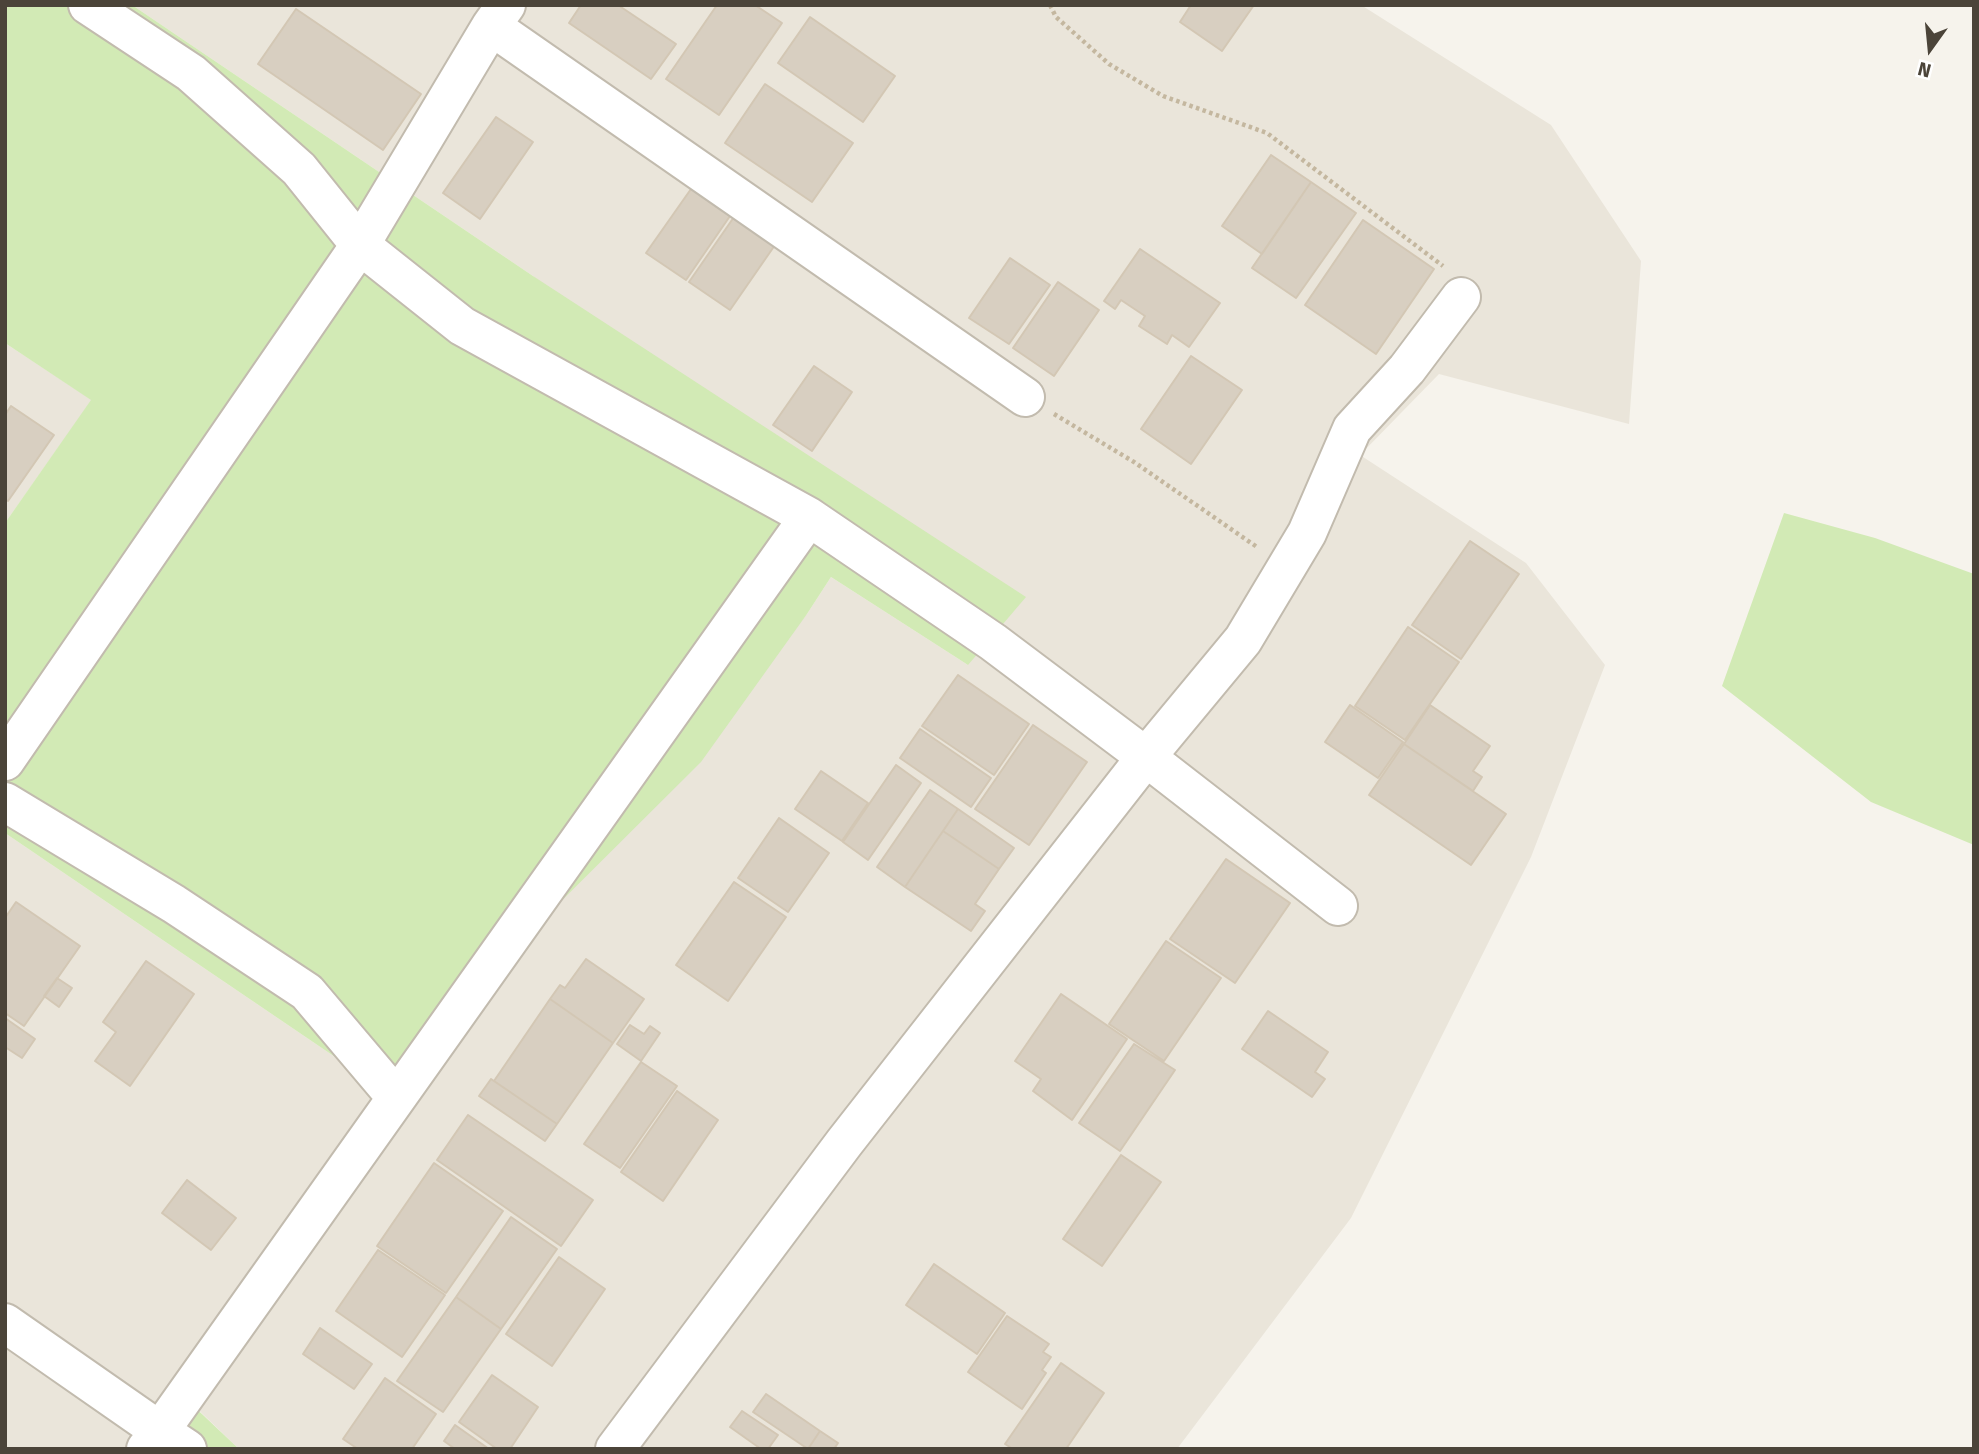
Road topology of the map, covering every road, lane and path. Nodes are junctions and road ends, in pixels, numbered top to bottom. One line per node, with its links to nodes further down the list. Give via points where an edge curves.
1 (88, 5): 4 (street, via 191,73 299,169)
2 (1051, 5): 5 (path, via 1056,17 1109,64 1163,96 1267,133 1442,265)
3 (498, 16): 4 (street); 6 (street)
4 (360, 245): 7 (street, via 462,326); 10 (street)
5 (1461, 297): 8 (street, via 1407,369 1352,429 1307,533)
6 (1025, 397): 8 (path, via 1134,462)
7 (809, 517): 9 (street, via 993,642); 13 (street)
8 (1286, 568): 9 (street, via 1243,640)
9 (1146, 757): 12 (street); 16 (street, via 844,1143)
10 (5, 761)
11 (5, 802): 13 (street, via 174,904 307,992)
12 (1338, 906)
13 (396, 1096): 15 (street)
14 (5, 1323): 15 (street)
15 (164, 1443)
16 (615, 1449)

